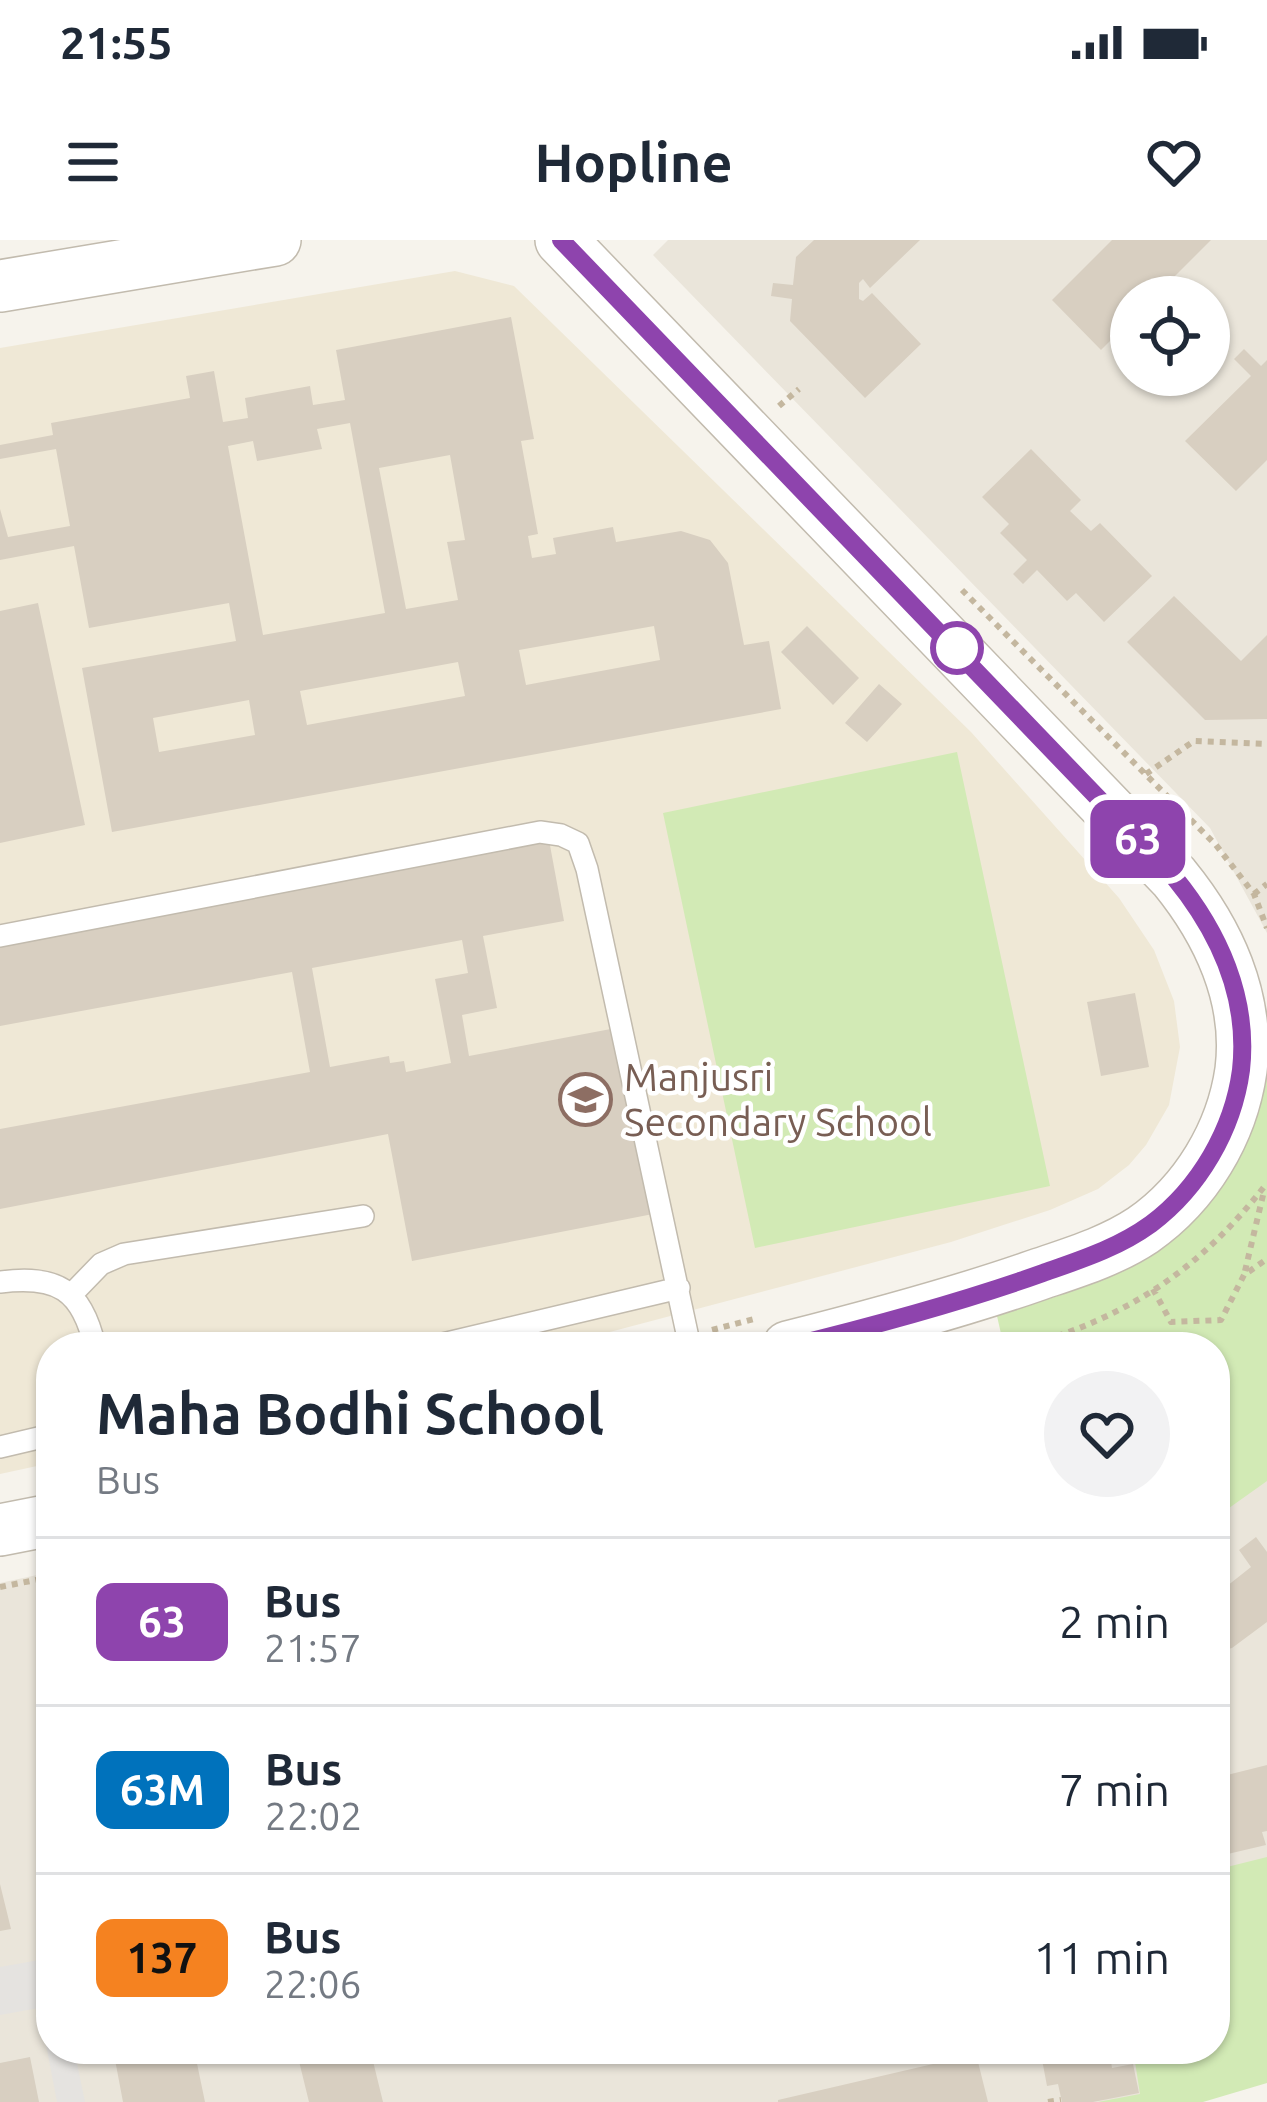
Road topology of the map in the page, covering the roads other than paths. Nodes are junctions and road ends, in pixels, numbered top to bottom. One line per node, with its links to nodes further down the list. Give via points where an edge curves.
1 (275, 240): 3 (street)
2 (561, 240): 9 (street, via 1174,877 1216,940 1239,1006 1241,1062 1229,1119 1196,1178 1150,1225 1104,1252 978,1296)
3 (0, 286)
4 (0, 936): 7 (lane, via 540,832 578,843)
5 (363, 1216): 8 (lane, via 124,1254 100,1264)
6 (0, 1282): 8 (lane, via 37,1278)
7 (679, 1288): 11 (lane); 12 (lane)
8 (73, 1294): 10 (lane)
9 (782, 1330)
10 (92, 1332)
11 (493, 1332)
12 (686, 1332)
13 (36, 1439): 14 (lane)
14 (0, 1447)
15 (36, 1523): 16 (street)
16 (0, 1530)

